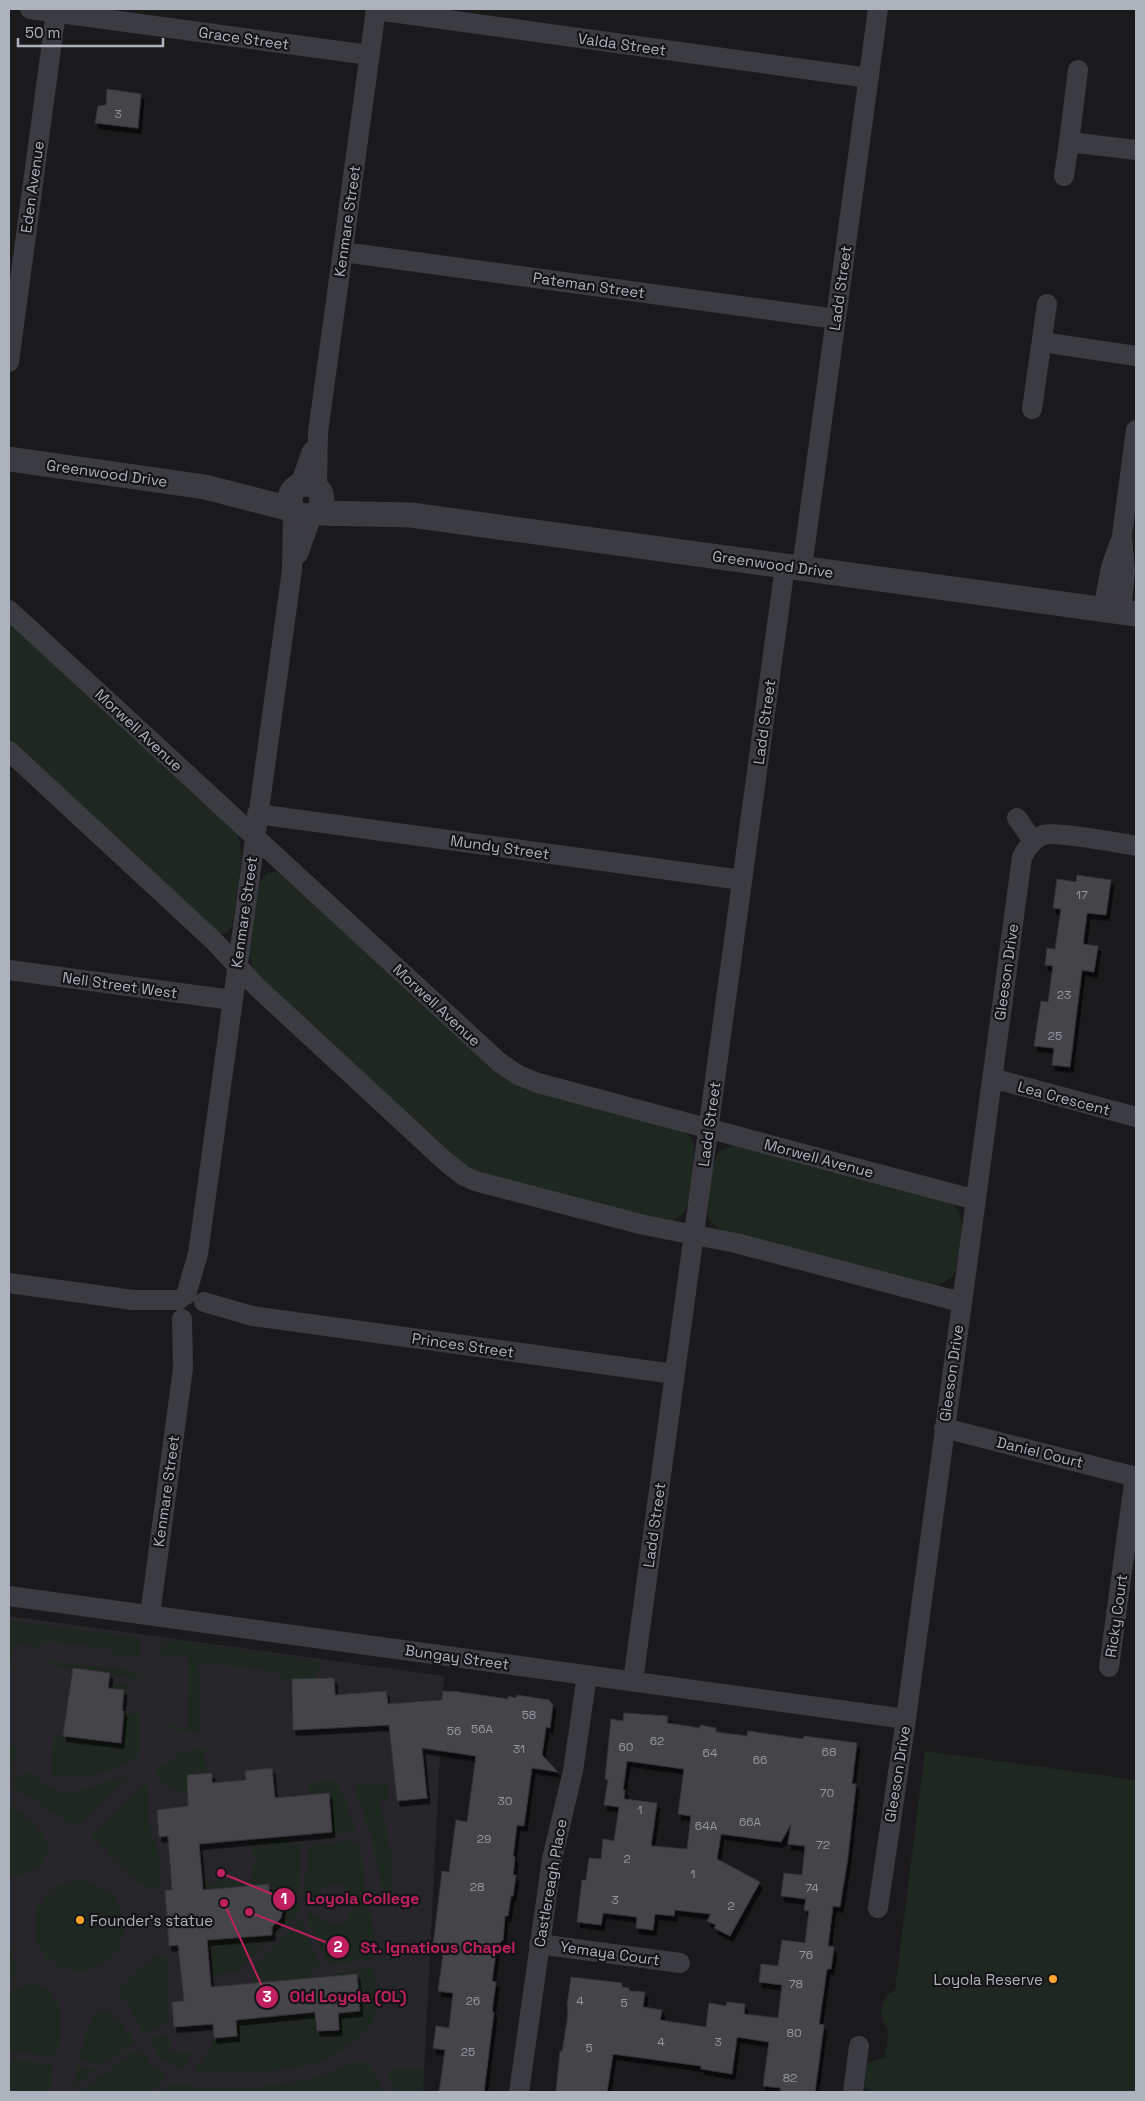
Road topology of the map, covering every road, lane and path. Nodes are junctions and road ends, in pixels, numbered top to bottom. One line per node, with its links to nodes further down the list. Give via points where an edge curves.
1 (30, 9): 4 (street, Grace Street)
2 (878, 9): 7 (street, Ladd Street)
3 (376, 10): 5 (street, Kenmare Street); 7 (street, Valda Street)
4 (56, 12): 5 (street, Grace Street); 16 (street, Eden Avenue)
5 (370, 55): 11 (street, Kenmare Street)
6 (1078, 70): 8 (street)
7 (869, 78): 13 (street, Ladd Street)
8 (1069, 142): 9 (street); 10 (street)
9 (1136, 150)
10 (1064, 176)
11 (343, 252): 13 (street, Pateman Street); 20 (street, Kenmare Street)
12 (1047, 304): 14 (street)
13 (836, 319): 21 (street, Ladd Street)
14 (1042, 342): 15 (street); 17 (street)
15 (1136, 356)
16 (9, 362)
17 (1032, 409)
18 (1136, 430): 23 (street, via 1122,535 1125,570)
19 (9, 459): 20 (street, Greenwood Drive)
20 (306, 500): 21 (street, Greenwood Drive); 25 (street, Kenmare Street, via 292,570)
21 (793, 567): 23 (street, Greenwood Drive); 30 (street, Ladd Street)
22 (9, 610): 27 (street, Morwell Avenue)
23 (1120, 612)
24 (9, 751): 31 (street)
25 (257, 814): 27 (street, Kenmare Street); 30 (street, Mundy Street)
26 (1017, 818): 28 (street)
27 (254, 837): 31 (street, Kenmare Street); 36 (street, Morwell Avenue, via 509,1070 538,1083)
28 (1033, 842): 29 (street, via 1050,834); 34 (street, Gleeson Drive, via 1021,863)
29 (1136, 846)
30 (742, 880): 36 (street, Ladd Street)
31 (237, 965): 33 (street, Kenmare Street); 38 (street, via 279,1008 464,1176 644,1226)
32 (9, 970): 33 (street, Nell Street West)
33 (232, 1000): 41 (street, Kenmare Street)
34 (992, 1078): 35 (street, Lea Crescent); 37 (street, Gleeson Drive)
35 (1136, 1116)
36 (708, 1128): 37 (street, Morwell Avenue); 38 (street, Ladd Street)
37 (976, 1200): 40 (street, Gleeson Drive)
38 (694, 1235): 40 (street, via 736,1242); 42 (street, Ladd Street)
39 (9, 1283): 41 (street, Princes Street)
40 (961, 1302): 43 (street, Gleeson Drive)
41 (191, 1308): 42 (street, Princes Street); 46 (street, Kenmare Street)
42 (674, 1374): 49 (street, Ladd Street)
43 (944, 1428): 44 (street, Daniel Court); 50 (street, Gleeson Drive)
44 (1136, 1476): 47 (street, Ricky Court)
45 (9, 1596): 46 (street, Bungay Street)
46 (150, 1615): 48 (street, Bungay Street)
47 (1109, 1667)
48 (587, 1675): 49 (street, Bungay Street); 52 (street, Castlereagh Place, via 573,1772 556,1835)
49 (633, 1681): 50 (street, Bungay Street)
50 (906, 1719): 51 (street, Gleeson Drive)
51 (878, 1908)
52 (539, 1944): 53 (street, Yemaya Court); 55 (street, Castlereagh Place)
53 (680, 1963)
54 (859, 2046): 56 (street)
55 (519, 2092)
56 (852, 2092)

